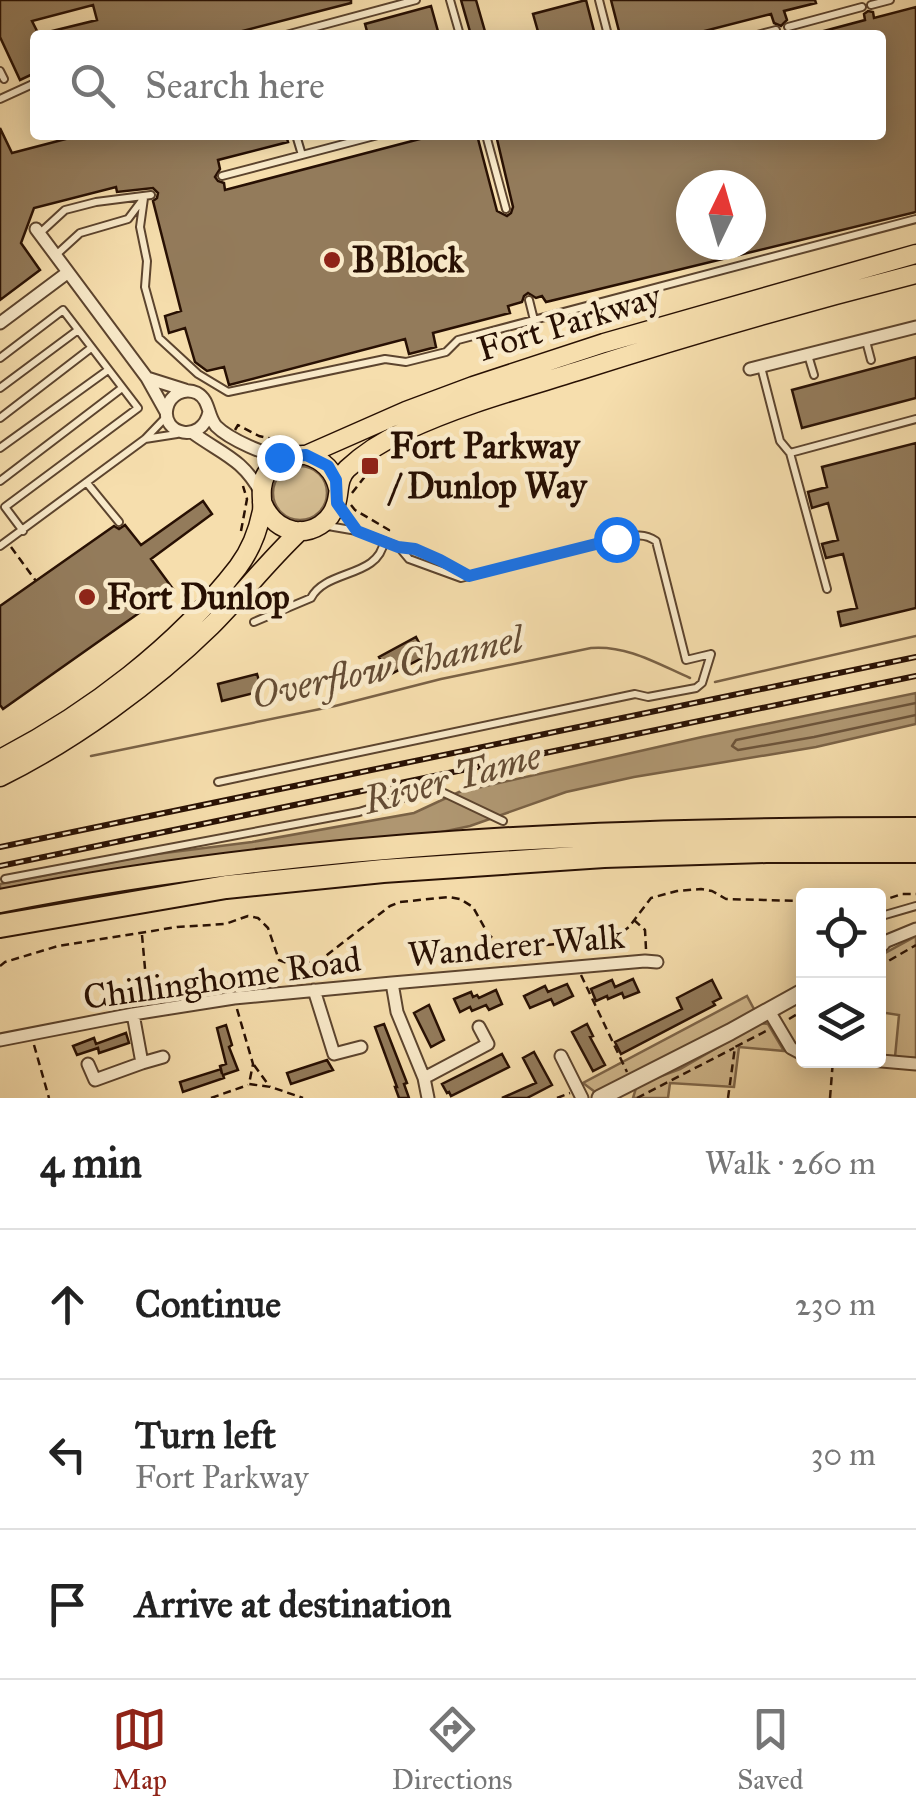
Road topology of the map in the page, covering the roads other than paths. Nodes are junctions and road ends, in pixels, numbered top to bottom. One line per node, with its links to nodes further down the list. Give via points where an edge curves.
1 (416, 0): 6 (lane)
2 (450, 0): 7 (lane)
3 (599, 0): 8 (lane)
4 (890, 0): 5 (lane)
5 (788, 27)
6 (305, 30)
7 (459, 30)
8 (607, 30)
9 (30, 85): 10 (lane)
10 (0, 99)
11 (298, 140): 14 (lane)
12 (359, 140): 14 (lane)
13 (487, 140): 17 (lane)
14 (302, 155): 15 (lane)
15 (222, 176)
16 (148, 197): 19 (lane, via 65,210); 21 (lane, via 128,219 80,233); 25 (lane, via 140,227 148,261 144,288 159,338 228,392 385,359 406,362)
17 (506, 209)
18 (916, 219): 25 (lane)
19 (37, 232): 21 (street)
20 (916, 254): 50 (main road, Fort Parkway, via 473,386)
21 (55, 256): 22 (street)
22 (68, 272): 26 (street); 37 (street)
23 (916, 274): 53 (main road, Fort Parkway, via 449,412 383,443 343,472)
24 (529, 300): 25 (lane)
25 (534, 320)
26 (0, 323)
27 (916, 327): 29 (street)
28 (78, 330): 30 (lane); 32 (lane, via 64,310); 38 (lane)
29 (866, 340): 31 (street); 33 (lane)
30 (91, 348): 35 (lane); 43 (lane)
31 (808, 354): 34 (street); 36 (lane)
32 (0, 358)
33 (871, 360)
34 (755, 368): 49 (lane)
35 (108, 370): 39 (lane); 47 (lane)
36 (814, 375)
37 (147, 378): 40 (street); 42 (street)
38 (0, 388)
39 (122, 388): 51 (lane); 55 (lane, via 138,408)
40 (190, 391): 41 (street); 42 (street, via 173,396)
41 (209, 412): 45 (street, via 202,427); 48 (street, via 216,426 265,454)
42 (166, 414): 45 (street, via 172,427); 46 (lane)
43 (0, 418)
44 (916, 419): 49 (lane)
45 (188, 433): 46 (lane); 54 (street, via 232,456 252,475)
46 (145, 439): 52 (lane)
47 (0, 448)
48 (288, 450): 50 (main road, Fort Parkway); 54 (main road, via 266,474)
49 (790, 453): 63 (lane)
50 (306, 455): 53 (main road, via 328,466)
51 (0, 481)
52 (87, 483): 56 (lane); 58 (lane)
53 (338, 495): 57 (main road, Fort Parkway); 60 (lane)
54 (262, 498): 59 (main road, via 272,520); 65 (main road, via 244,559 201,612 78,713)
55 (3, 503): 58 (lane)
56 (119, 522)
57 (322, 524): 59 (main road); 60 (lane)
58 (22, 531): 62 (lane)
59 (300, 531): 66 (main road, via 171,663 84,728)
60 (357, 531): 61 (lane)
61 (384, 541): 64 (lane, via 371,564); 67 (lane, via 469,576 648,536 656,542 686,660 711,654 702,683)
62 (4, 544)
63 (827, 588)
64 (254, 622)
65 (0, 759)
66 (0, 778)
67 (218, 782)
68 (504, 821): 71 (lane, via 428,790 359,812)
69 (916, 829): 71 (highway, via 604,834 381,848)
70 (916, 850): 74 (highway, via 622,856 383,871 226,887)
71 (2, 890)
72 (916, 906): 73 (lane)
73 (886, 915)
74 (0, 926)
75 (916, 929): 76 (street)
76 (886, 938)
77 (649, 957): 78 (street, Wanderer Walk)
78 (392, 983): 79 (street, Chillinghome Road); 93 (street, Chillinghome Road)
79 (314, 990): 81 (street, Chillinghome Road); 85 (street, via 334,1054)
80 (796, 998): 82 (street)
81 (132, 1014): 84 (street, Chillinghome Road); 90 (street)
82 (773, 1018): 86 (street); 94 (street)
83 (479, 1027): 93 (street, via 488,1044)
84 (0, 1040)
85 (361, 1046)
86 (796, 1050)
87 (562, 1056): 96 (street)
88 (163, 1057): 90 (street)
89 (886, 1061): 92 (street)
90 (142, 1063): 91 (street, via 95,1080)
91 (88, 1064)
92 (916, 1064)
93 (424, 1078): 95 (street, Chillinghome Road)
94 (627, 1092): 97 (street)
95 (428, 1098)
96 (582, 1098)
97 (600, 1098)

